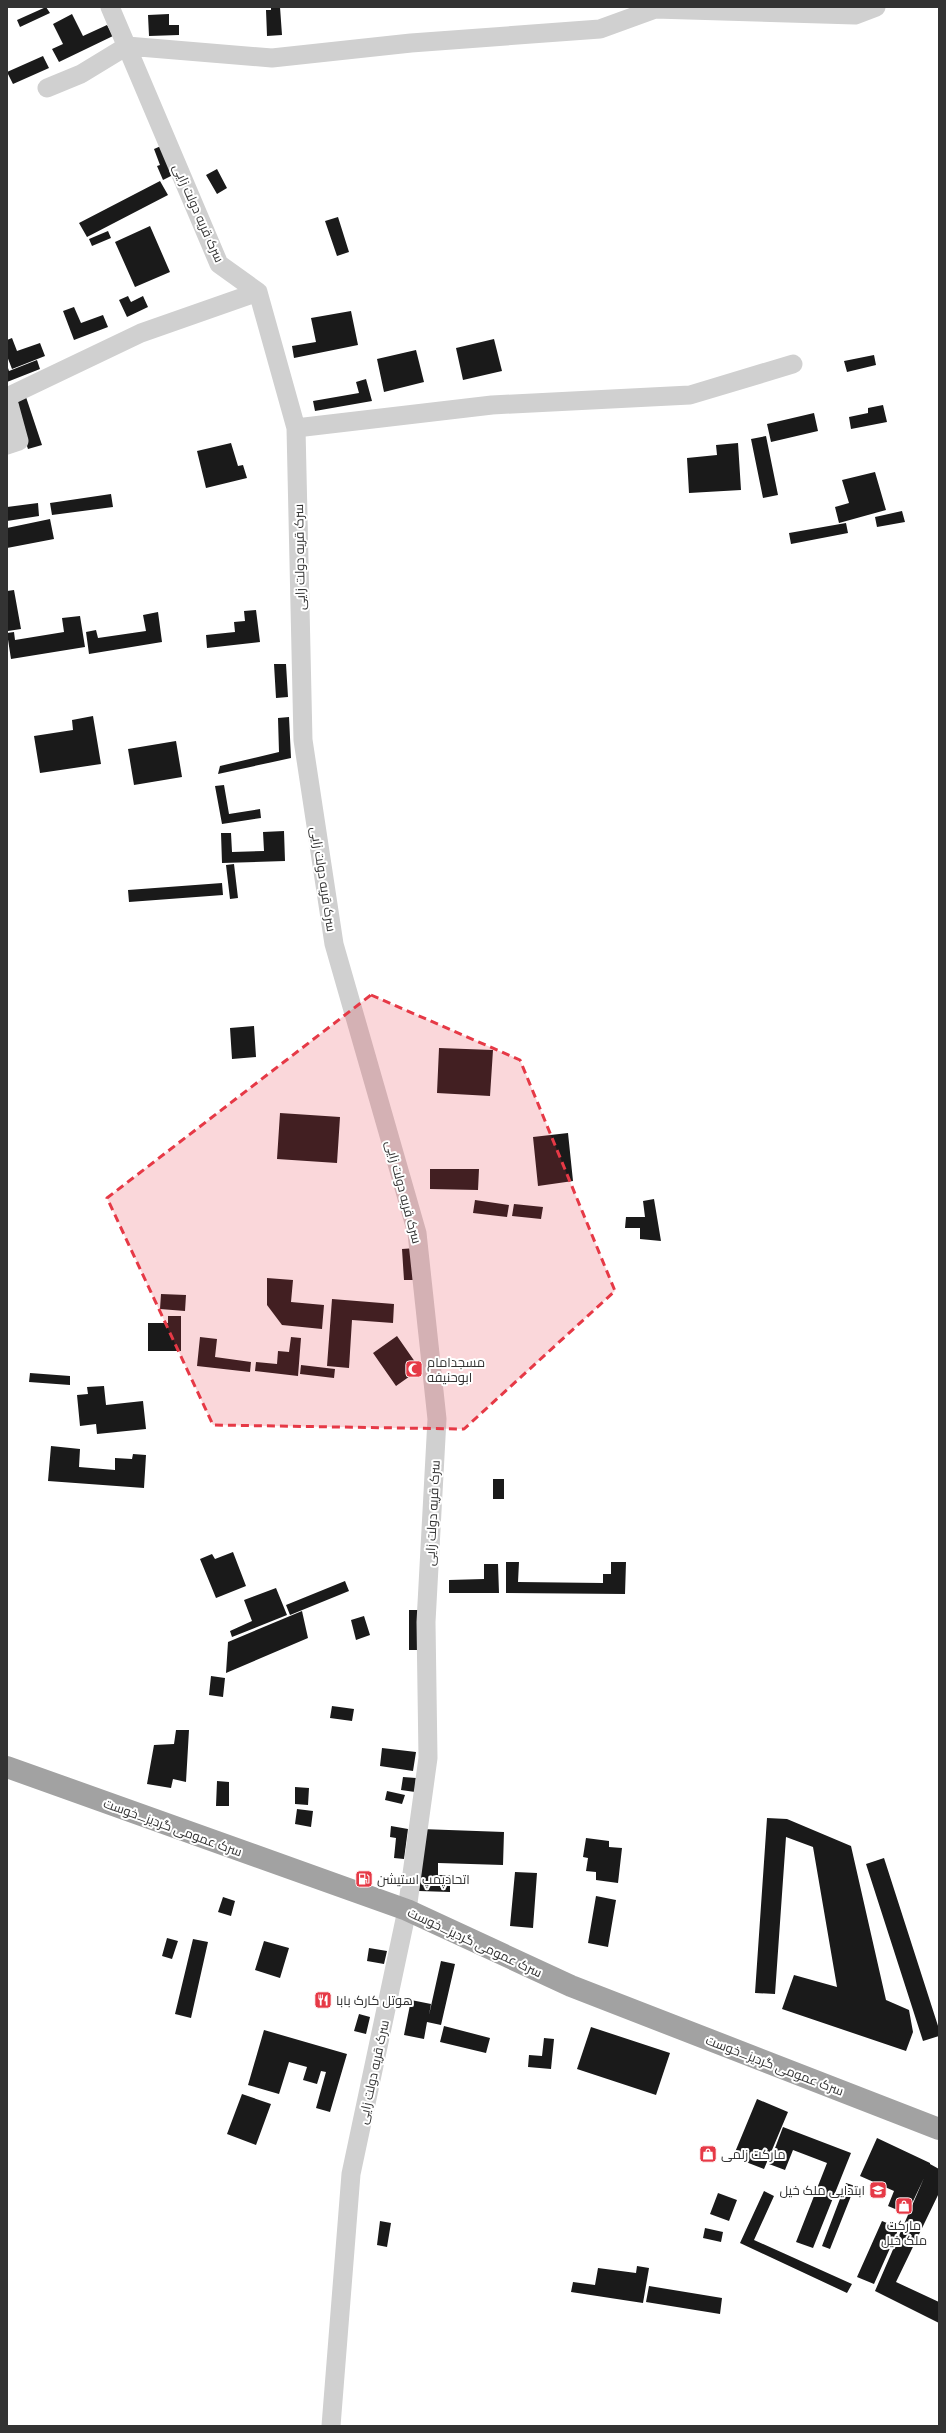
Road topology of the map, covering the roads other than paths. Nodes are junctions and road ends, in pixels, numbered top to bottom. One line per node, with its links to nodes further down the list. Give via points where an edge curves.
1 (110, 7): 3 (street, سرک قریه دولت زایی)
2 (876, 7): 3 (street, via 856,15 655,9 600,28 411,43 272,58)
3 (127, 46): 4 (street, via 81,74); 5 (street, سرک قریه دولت زایی, via 219,264)
4 (47, 88)
5 (258, 292): 7 (street, via 141,333); 8 (street, سرک قریه دولت زایی)
6 (793, 364): 8 (street, via 690,395 492,405)
7 (7, 397): 9 (street, via 19,441)
8 (296, 428): 11 (street, سرک قریه دولت زایی, via 303,740 334,944 417,1233 437,1419 426,1622 428,1758)
9 (7, 445)
10 (7, 1767): 11 (highway, سرک عمومی گردیز_خوست)
11 (407, 1910): 12 (highway, سرک عمومی گردیز_خوست, via 571,1986); 13 (street, سرک قریه دولت زایی, via 351,2174)
12 (939, 2129)
13 (331, 2426)

